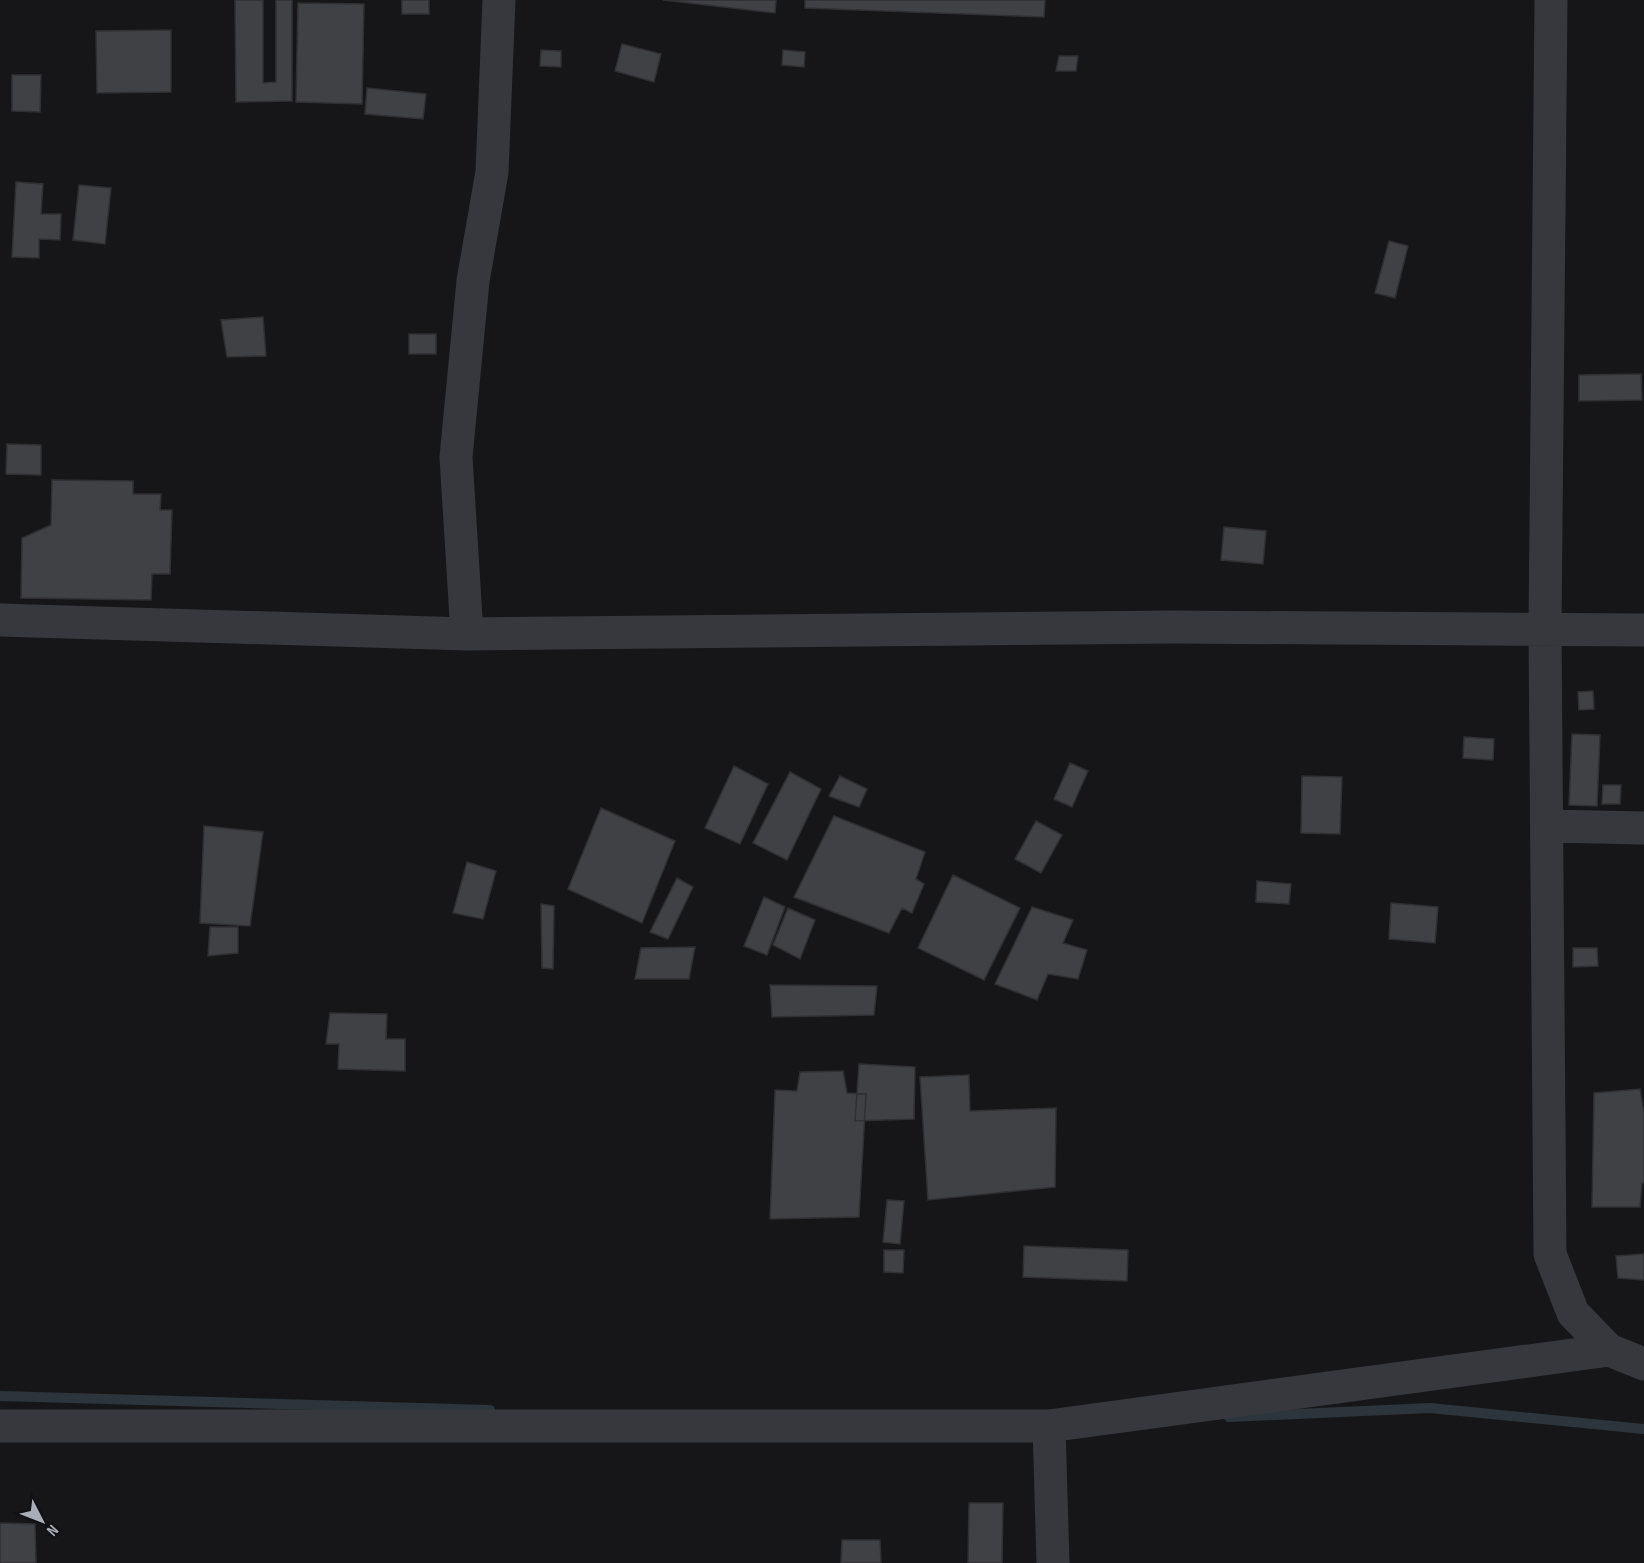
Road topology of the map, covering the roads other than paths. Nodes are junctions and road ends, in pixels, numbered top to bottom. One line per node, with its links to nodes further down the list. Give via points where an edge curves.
1 (499, 0): 6 (street, via 492,172 473,281 456,457)
2 (1551, 0): 4 (street)
3 (0, 620): 6 (street)
4 (1545, 629): 5 (street); 6 (street, via 1173,627); 7 (street)
5 (1644, 630)
6 (467, 634)
7 (1547, 826): 8 (street); 9 (street, via 1550,1254 1573,1313)
8 (1644, 828)
9 (1609, 1350): 10 (street); 12 (street)
10 (1644, 1364)
11 (0, 1426): 12 (street)
12 (1049, 1426): 13 (street)
13 (1053, 1563)

